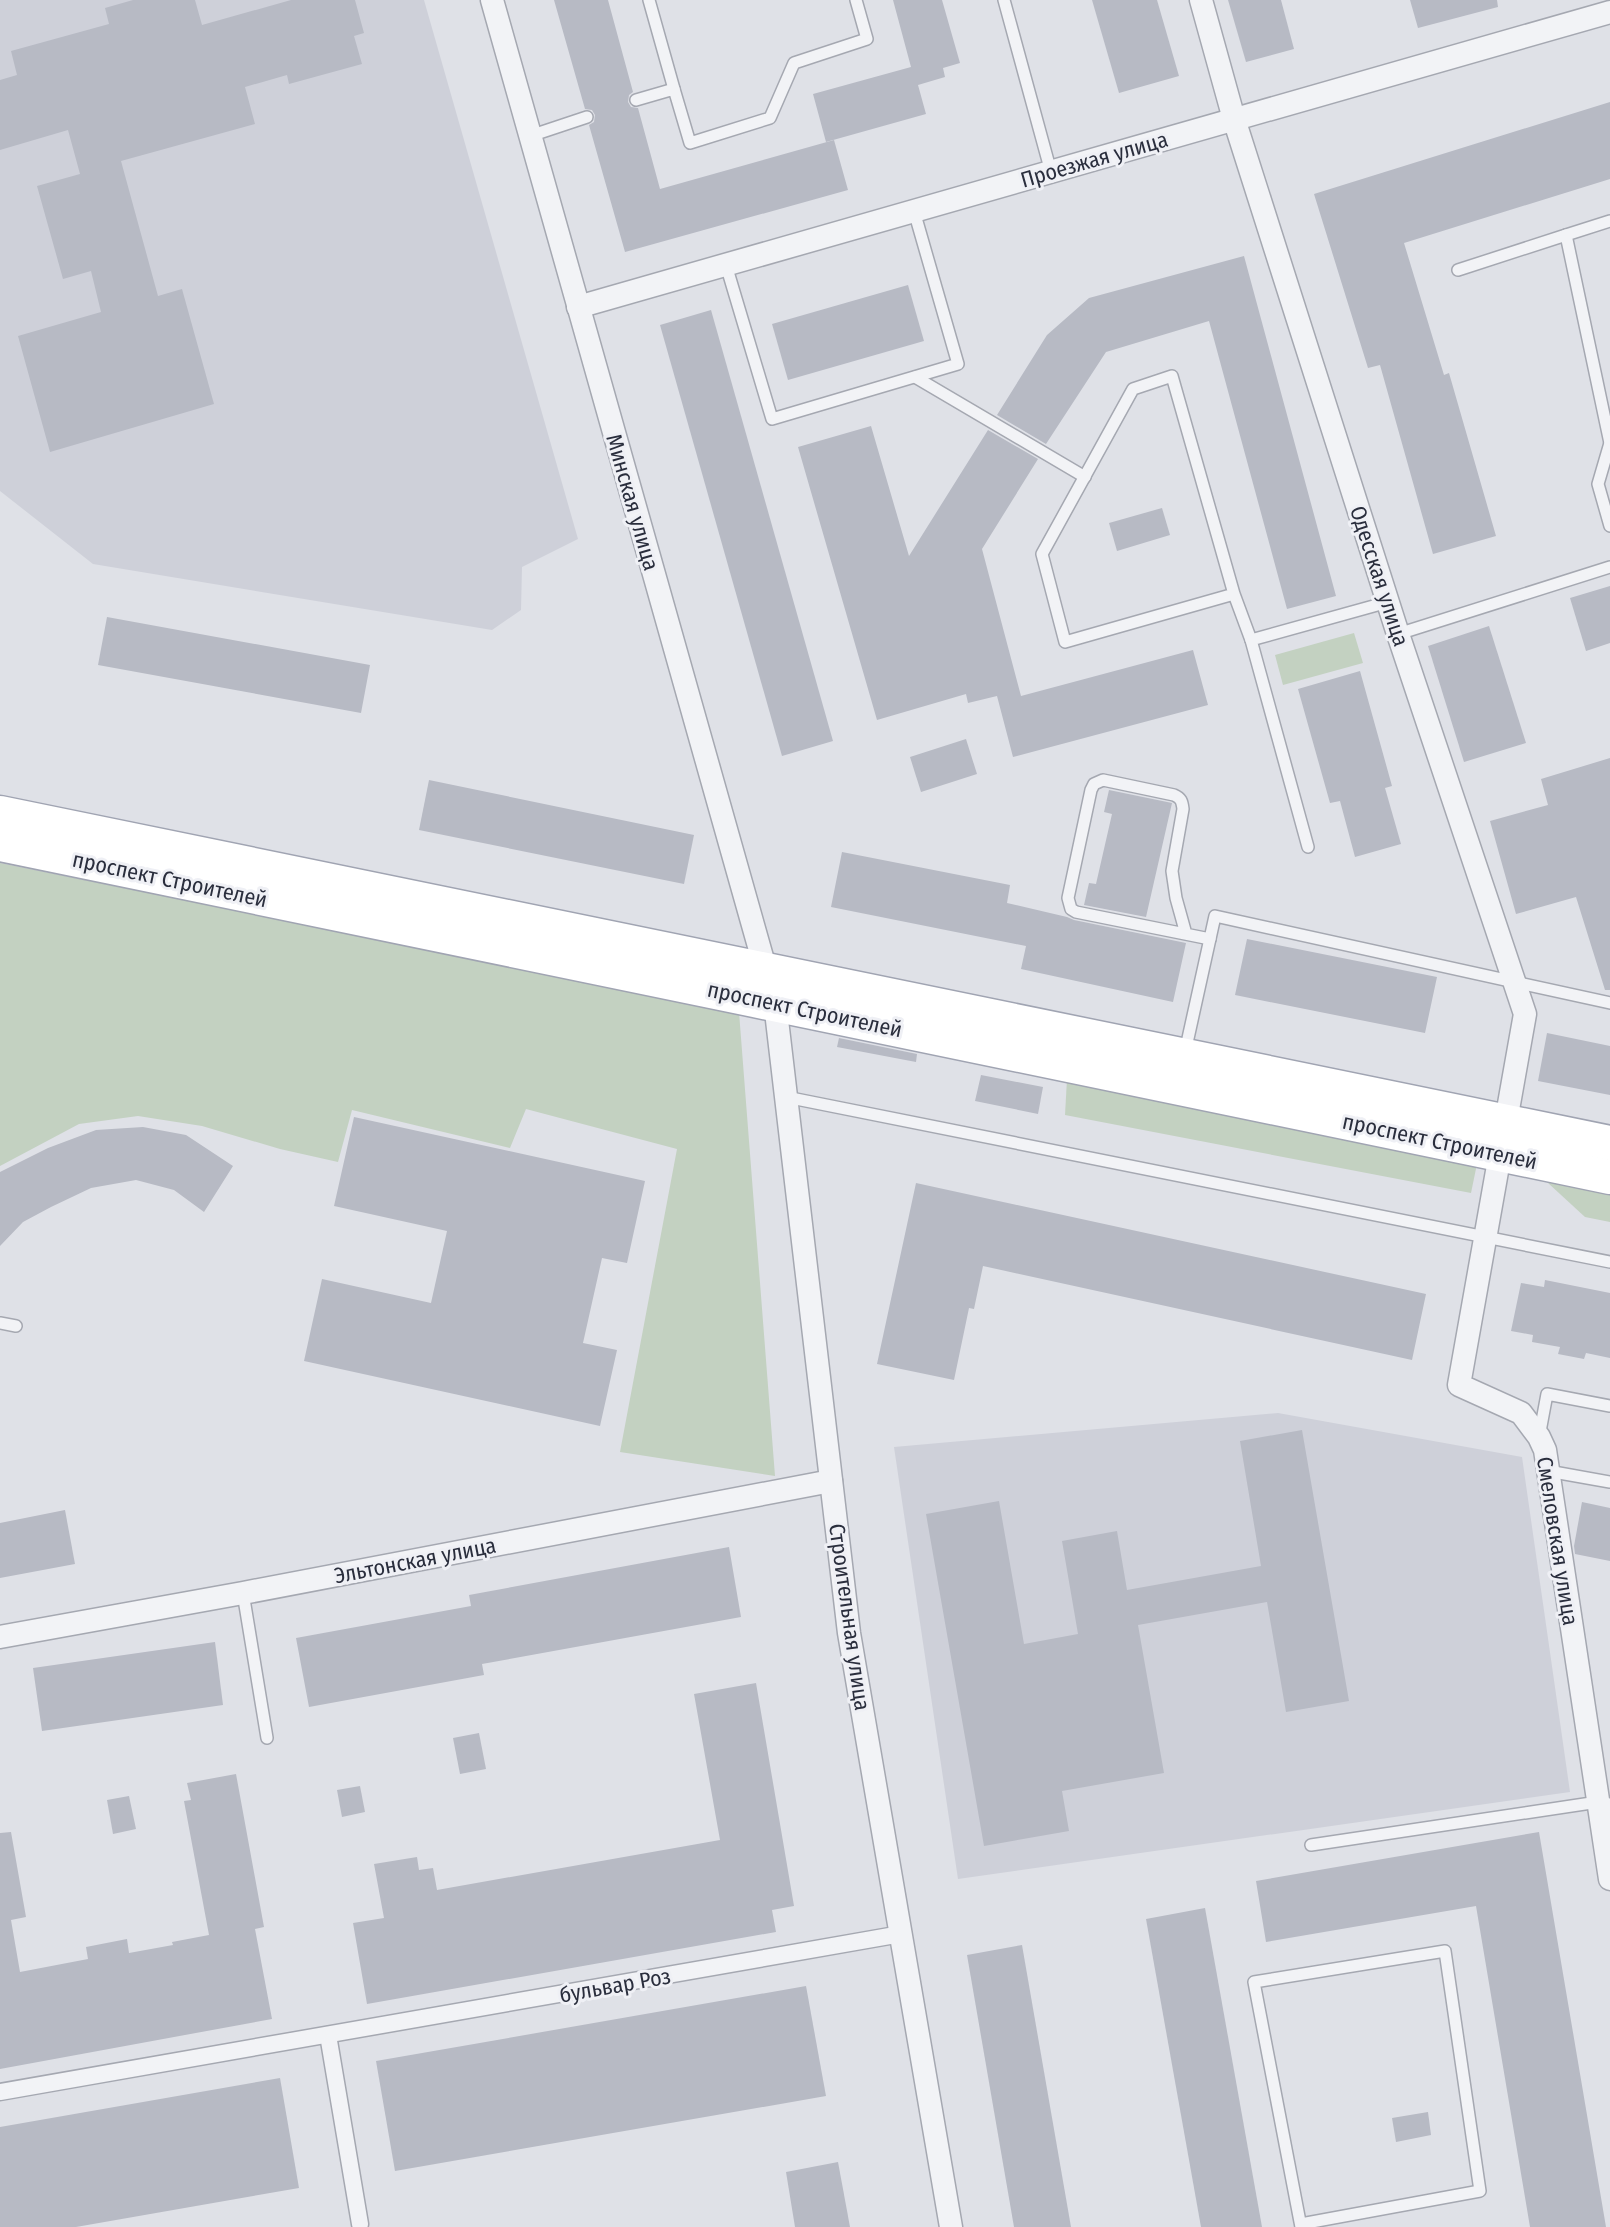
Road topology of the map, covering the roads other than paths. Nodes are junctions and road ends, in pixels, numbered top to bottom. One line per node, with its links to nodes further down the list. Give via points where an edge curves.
1 (492, 0): 11 (street, Минская улица)
2 (649, 0): 7 (lane)
3 (856, 0): 7 (lane, via 867,39 794,63 770,118 690,143)
4 (1004, 0): 12 (lane)
5 (1201, 0): 10 (street, Одесская улица)
6 (1610, 12): 10 (street, Проезжая улица)
7 (674, 89): 8 (lane)
8 (636, 100)
9 (587, 117): 11 (lane)
10 (1234, 119): 12 (street, Проезжая улица); 25 (street, Одесская улица)
11 (530, 136): 18 (street, Минская улица)
12 (1051, 172): 13 (street, Проезжая улица)
13 (914, 211): 16 (street, Проезжая улица); 19 (lane, via 958,364)
14 (1610, 221): 15 (lane)
15 (1566, 235): 17 (lane); 20 (lane)
16 (726, 265): 18 (street, Проезжая улица); 19 (lane, via 772,419)
17 (1458, 270)
18 (578, 307): 33 (street, Минская улица)
19 (915, 377): 21 (lane)
20 (1610, 443): 22 (lane, via 1598,484)
21 (1085, 477): 24 (lane, via 1042,554 1065,642); 24 (lane, via 1133,389 1172,376)
22 (1610, 526)
23 (1610, 567): 26 (lane)
24 (1234, 594): 27 (lane)
25 (1388, 602): 26 (street, Одесская улица); 27 (lane)
26 (1398, 634): 34 (street, Одесская улица)
27 (1251, 640): 30 (lane)
28 (0, 813): 33 (main road, проспект Строителей)
29 (0, 844): 35 (main road, проспект Строителей)
30 (1308, 847)
31 (1186, 934): 31 (lane, via 1076,912 1068,904 1091,790 1098,781 1174,795 1183,802 1172,871); 32 (lane)
32 (1210, 939): 34 (lane, via 1215,916); 37 (lane)
33 (766, 969): 35 (street, Минская улица); 37 (main road, проспект Строителей)
34 (1514, 983): 36 (lane); 39 (street, Одесская улица, via 1525,1014)
35 (775, 1003): 38 (street, Строительная улица); 39 (main road, проспект Строителей)
36 (1610, 1003)
37 (1184, 1056): 39 (main road, проспект Строителей)
38 (786, 1097): 42 (lane); 49 (street, Строительная улица)
39 (1504, 1138): 40 (main road, проспект Строителей); 41 (main road, проспект Строителей); 42 (street, Смеловская улица)
40 (1610, 1143)
41 (1610, 1177)
42 (1487, 1237): 43 (lane); 47 (street, Смеловская улица, via 1459,1385 1521,1413)
43 (1610, 1262)
44 (0, 1323): 45 (lane)
45 (16, 1326)
46 (1610, 1406): 47 (lane, via 1547,1394)
47 (1539, 1437): 48 (street, Смеловская улица)
48 (1548, 1471): 50 (lane); 54 (street, Смеловская улица)
49 (831, 1481): 51 (street, Эльтонская улица); 57 (street, Строительная улица, via 849,1633)
50 (1610, 1482)
51 (243, 1593): 52 (street, Эльтонская улица); 53 (lane)
52 (0, 1637)
53 (267, 1738)
54 (1604, 1803): 55 (lane); 56 (street, Смеловская улица)
55 (1311, 1845)
56 (1610, 1879)
57 (901, 1934): 58 (street, бульвар Роз); 62 (street, Строительная улица)
58 (328, 2035): 59 (street, бульвар Роз); 60 (street)
59 (0, 2092)
60 (361, 2225)
61 (1301, 2225): 61 (lane, via 1254,1982 1445,1951 1480,2191)
62 (951, 2227)

